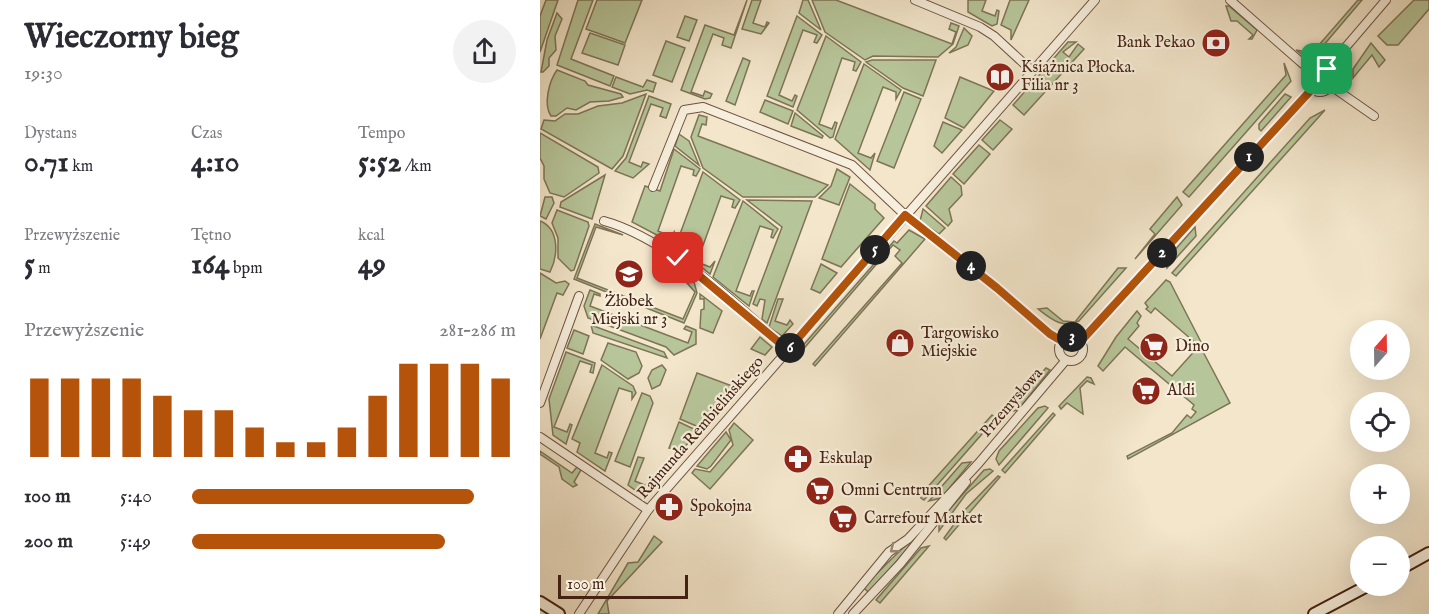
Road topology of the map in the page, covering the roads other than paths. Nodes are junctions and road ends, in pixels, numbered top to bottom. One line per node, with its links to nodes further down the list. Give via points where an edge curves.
1 (915, 0): 6 (street, via 980,27)
2 (1095, 0): 6 (street, Rajmunda Rembielińskiego)
3 (1230, 0): 7 (street)
4 (1386, 0): 5 (street)
5 (1327, 69): 7 (street); 8 (street, via 1333,77)
6 (1032, 71): 12 (street, Rajmunda Rembielińskiego)
7 (1311, 71): 9 (street, via 1308,80)
8 (1331, 86): 9 (street, via 1320,92); 10 (street)
9 (1312, 89): 16 (street)
10 (1374, 116)
11 (653, 187): 12 (street, via 684,110 704,107 840,158)
12 (905, 215): 15 (street); 17 (street, Rajmunda Rembielińskiego)
13 (604, 221): 17 (street, via 678,258)
14 (579, 296): 19 (street)
15 (1062, 341): 16 (street, via 1072,336); 18 (street, via 1059,352)
16 (1081, 341): 18 (street, via 1081,357)
17 (788, 350): 22 (street, Rajmunda Rembielińskiego)
18 (1066, 360): 21 (street, Przemysłowa)
19 (540, 403)
20 (540, 437): 22 (street)
21 (978, 464): 29 (street, Przemysłowa, one-way to 29, via 908,539 889,552); 30 (street, Przemysłowa, via 900,564)
22 (648, 510): 28 (street, Rajmunda Rembielińskiego)
23 (1429, 553): 24 (main road)
24 (1410, 563)
25 (1350, 595): 31 (main road)
26 (540, 602): 27 (main road)
27 (559, 614)
28 (579, 614)
29 (837, 614)
30 (853, 614)
31 (1314, 614)

